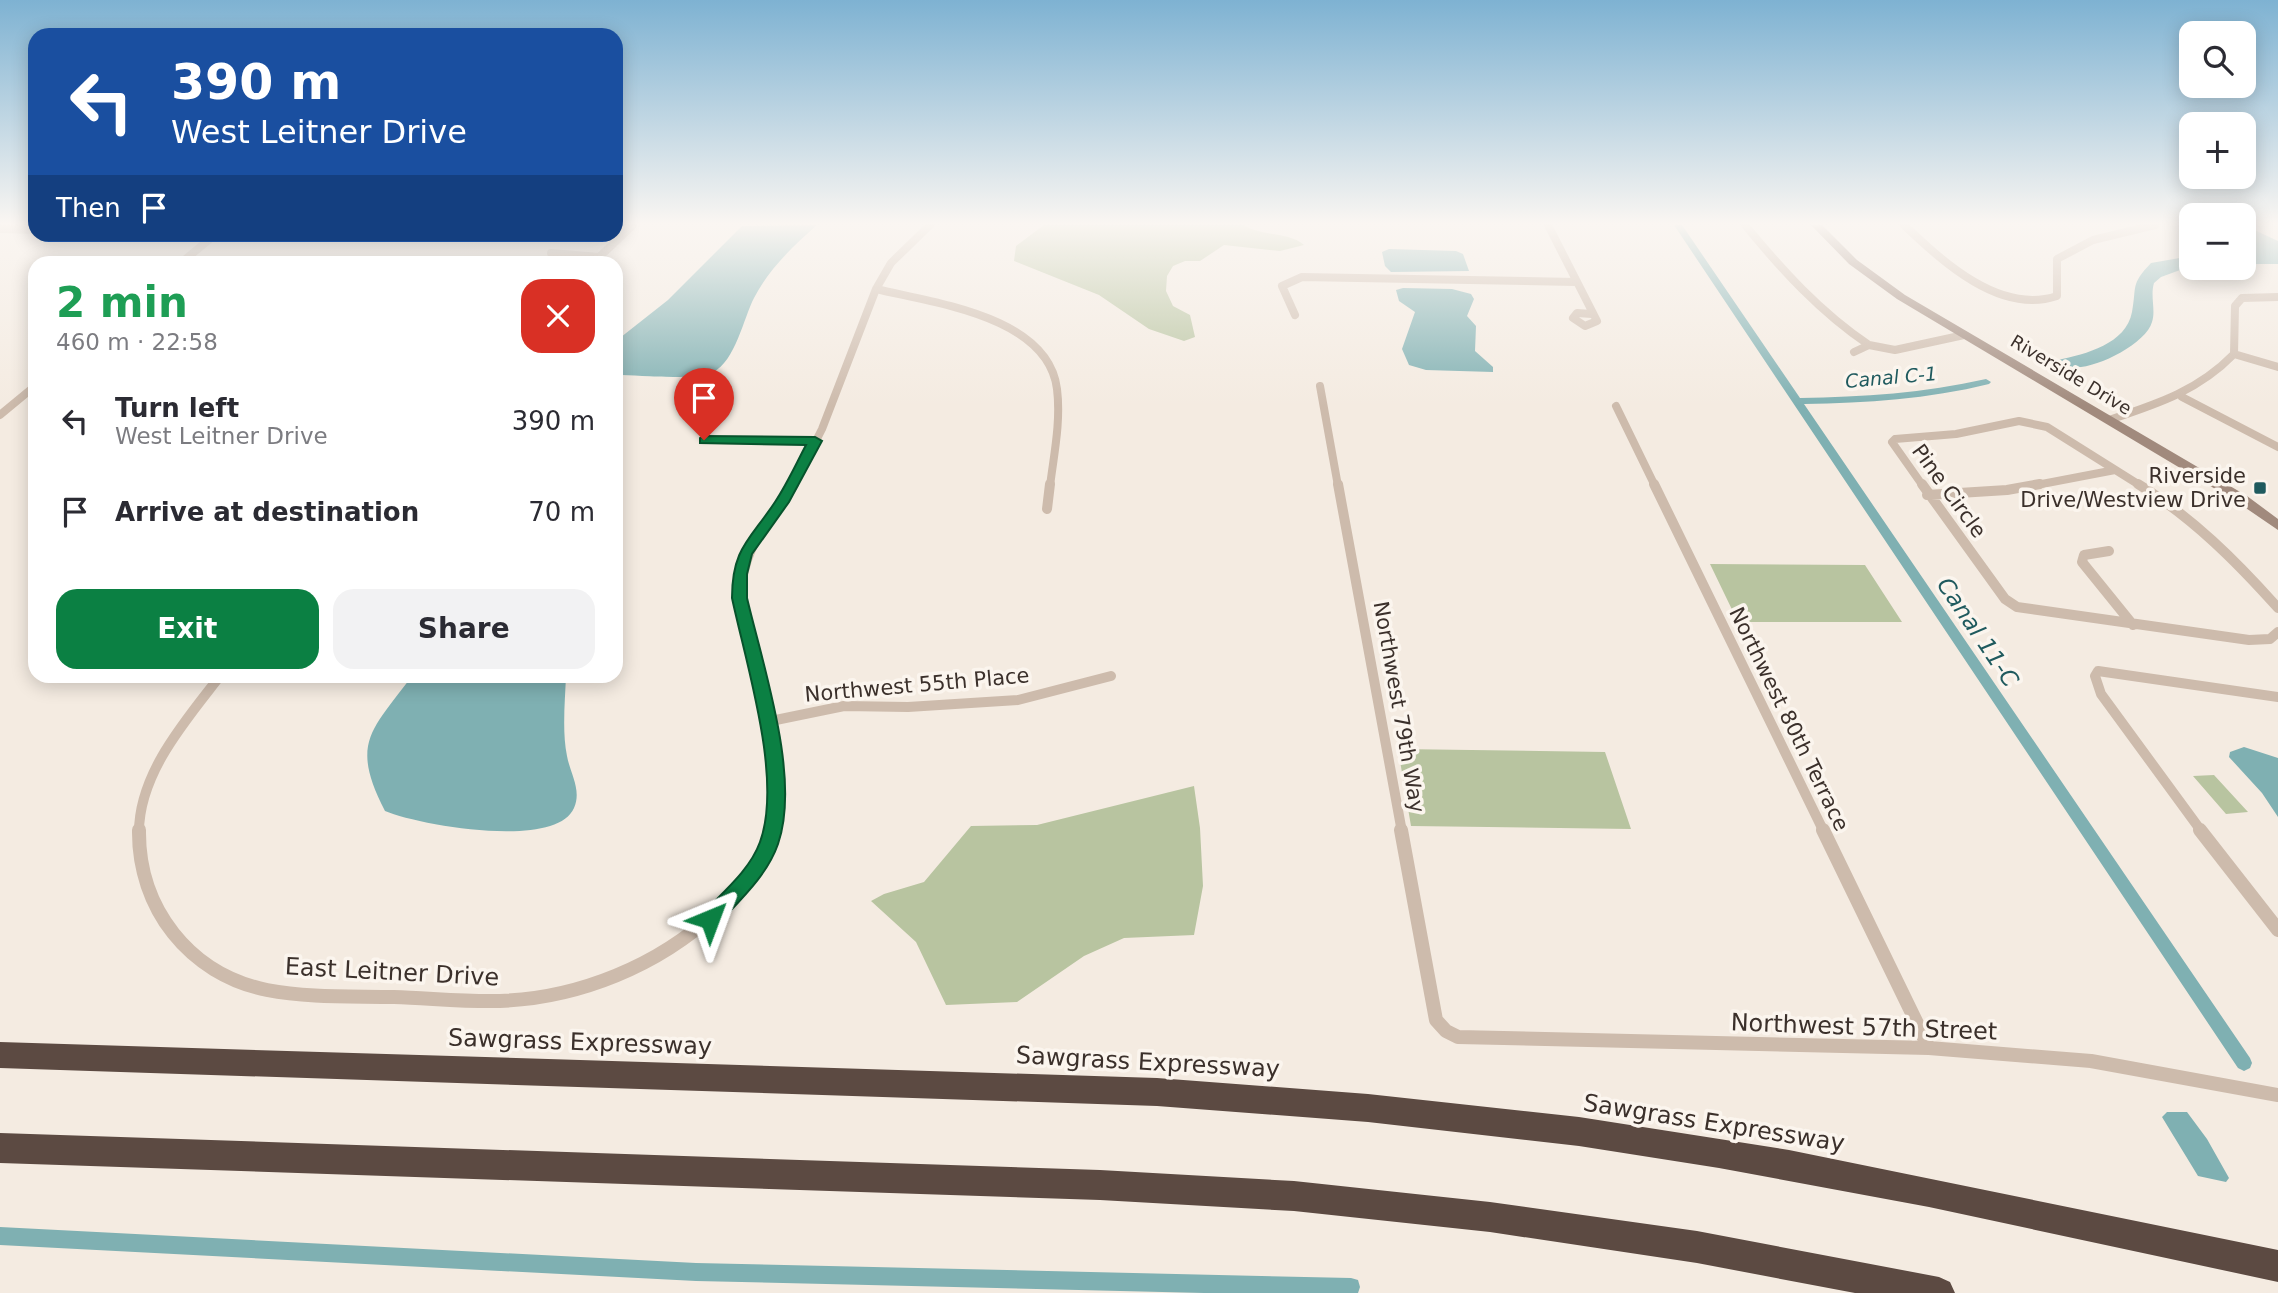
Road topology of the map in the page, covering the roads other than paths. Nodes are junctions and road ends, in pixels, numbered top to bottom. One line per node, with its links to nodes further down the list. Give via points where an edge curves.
1 (878, 285): 9 (street, East Leitner Drive)
2 (1284, 285): 11 (street)
3 (1579, 285): 12 (street)
4 (1797, 285): 14 (street)
5 (1885, 285): 13 (street, Riverside Drive)
6 (1899, 285): 23 (street, Riverside Drive)
7 (1985, 285): 8 (street, via 2040,303 2057,296)
8 (2057, 285)
9 (876, 289): 25 (street, East Leitner Drive); 29 (street, via 988,319 1026,336 1040,350 1052,367 1058,399)
10 (2278, 296): 16 (street, via 2242,298 2235,306)
11 (1295, 314)
12 (1592, 314)
13 (1964, 335): 14 (street, via 1895,351); 23 (street, Riverside Drive)
14 (1869, 345): 15 (street)
15 (1854, 352)
16 (2234, 354): 17 (street); 20 (street, via 2215,376)
17 (2278, 367)
18 (1320, 386): 41 (street, Northwest 79th Way, via 1436,1020)
19 (28, 392): 22 (street)
20 (2182, 397): 23 (street); 26 (street)
21 (1616, 406): 42 (street, Northwest 80th Terrace)
22 (0, 415)
23 (2116, 418): 30 (street, Riverside Drive); 31 (street, Riverside Drive)
24 (704, 440): 25 (street)
25 (815, 441): 39 (street, East Leitner Drive, via 782,502 745,553 740,574 740,598)
26 (2278, 447)
27 (2115, 470): 28 (street, via 2007,490); 28 (street, Pine Circle, via 2034,422 1895,439 1894,449); 33 (street, Pine Circle, via 2190,521 2233,558)
28 (1927, 495): 34 (street, Pine Circle, via 2005,599 2017,607)
29 (1047, 509)
30 (2278, 512)
31 (2278, 526)
32 (2109, 551): 34 (street, via 2084,555 2082,562)
33 (2278, 607)
34 (2133, 625): 35 (street, Pine Circle, via 2249,640 2270,639)
35 (2278, 632)
36 (1111, 676): 39 (street, Northwest 55th Place, via 1018,700 844,706)
37 (215, 683): 39 (street, East Leitner Drive, via 177,735 146,793 137,834 139,875 163,921 198,960 252,986 332,996 513,1000 570,992 670,948 710,919 748,879 769,845 778,807 777,769)
38 (2278, 697): 40 (street, via 2098,671 2095,676 2101,694)
39 (766, 722)
40 (2278, 930)
41 (1447, 1031): 42 (street, Northwest 57th Street, via 1458,1037)
42 (1929, 1048): 44 (street, Northwest 57th Street, via 2091,1061)
43 (0, 1055): 46 (highway, Sawgrass Expressway, via 1157,1092 1339,1104 1718,1152)
44 (2278, 1095)
45 (0, 1148): 47 (highway, via 1294,1196 1671,1243)
46 (2278, 1266)
47 (1939, 1293)

